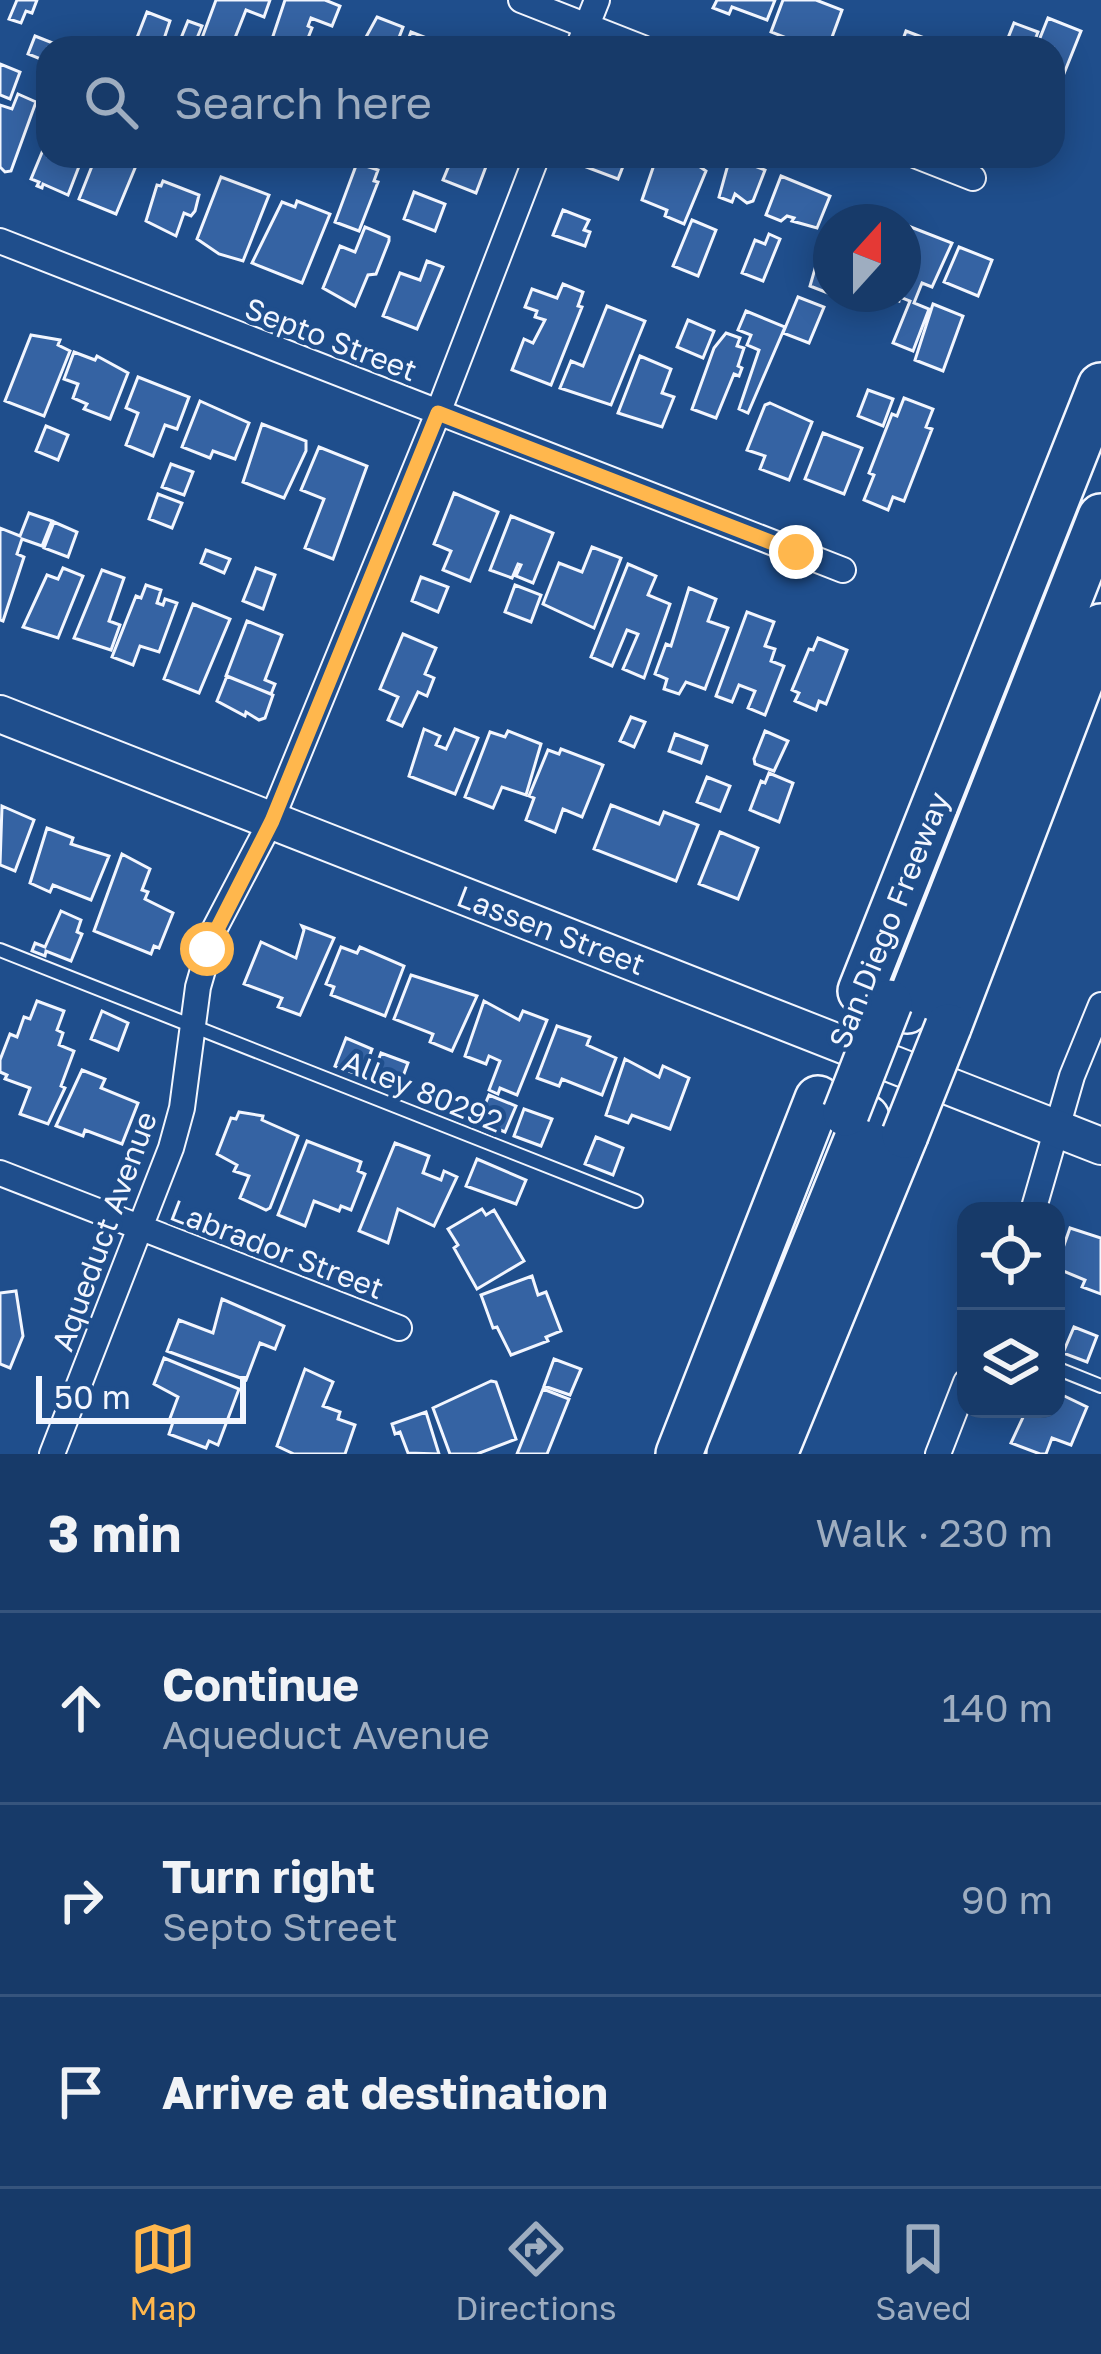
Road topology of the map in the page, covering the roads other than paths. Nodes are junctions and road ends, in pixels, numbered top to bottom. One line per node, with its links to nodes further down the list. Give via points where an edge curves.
1 (521, 0): 3 (street)
2 (597, 0): 4 (street)
3 (580, 36)
4 (582, 36)
5 (532, 168): 10 (street, Aqueduct Avenue)
6 (948, 168): 7 (street)
7 (973, 178)
8 (0, 242): 10 (street, Septo Street)
9 (1101, 386): 19 (highway, San Diego Freeway)
10 (438, 413): 13 (street, Septo Street); 16 (street, Aqueduct Avenue)
11 (1101, 467): 19 (highway)
12 (1101, 517): 19 (highway)
13 (843, 570)
14 (1101, 628): 19 (highway, San Diego Freeway)
15 (0, 714): 16 (main road, Lassen Street)
16 (272, 821): 20 (street, Aqueduct Avenue, via 214,928); 22 (main road, Lassen Street)
17 (0, 950): 20 (lane, Alley 80292)
18 (1101, 1005): 22 (street)
19 (902, 1008): 21 (highway, San Diego Freeway); 21 (highway, San Diego Freeway, bridge)
20 (191, 1025): 25 (lane, Alley 80292); 27 (street, Aqueduct Avenue, via 182,1108)
21 (859, 1116): 33 (highway, San Diego Freeway); 34 (highway); 35 (highway); 36 (highway, San Diego Freeway)
22 (1059, 1129): 23 (main road, Lassen Street); 26 (street)
23 (1101, 1147)
24 (0, 1173): 27 (street, Labrador Street)
25 (636, 1201)
26 (1036, 1202)
27 (141, 1228): 28 (street, Labrador Street); 32 (street, Aqueduct Avenue)
28 (399, 1328)
29 (1065, 1372): 30 (lane)
30 (1101, 1386)
31 (957, 1405): 37 (street)
32 (52, 1454)
33 (679, 1454)
34 (710, 1454)
35 (730, 1454)
36 (774, 1454)
37 (938, 1454)

